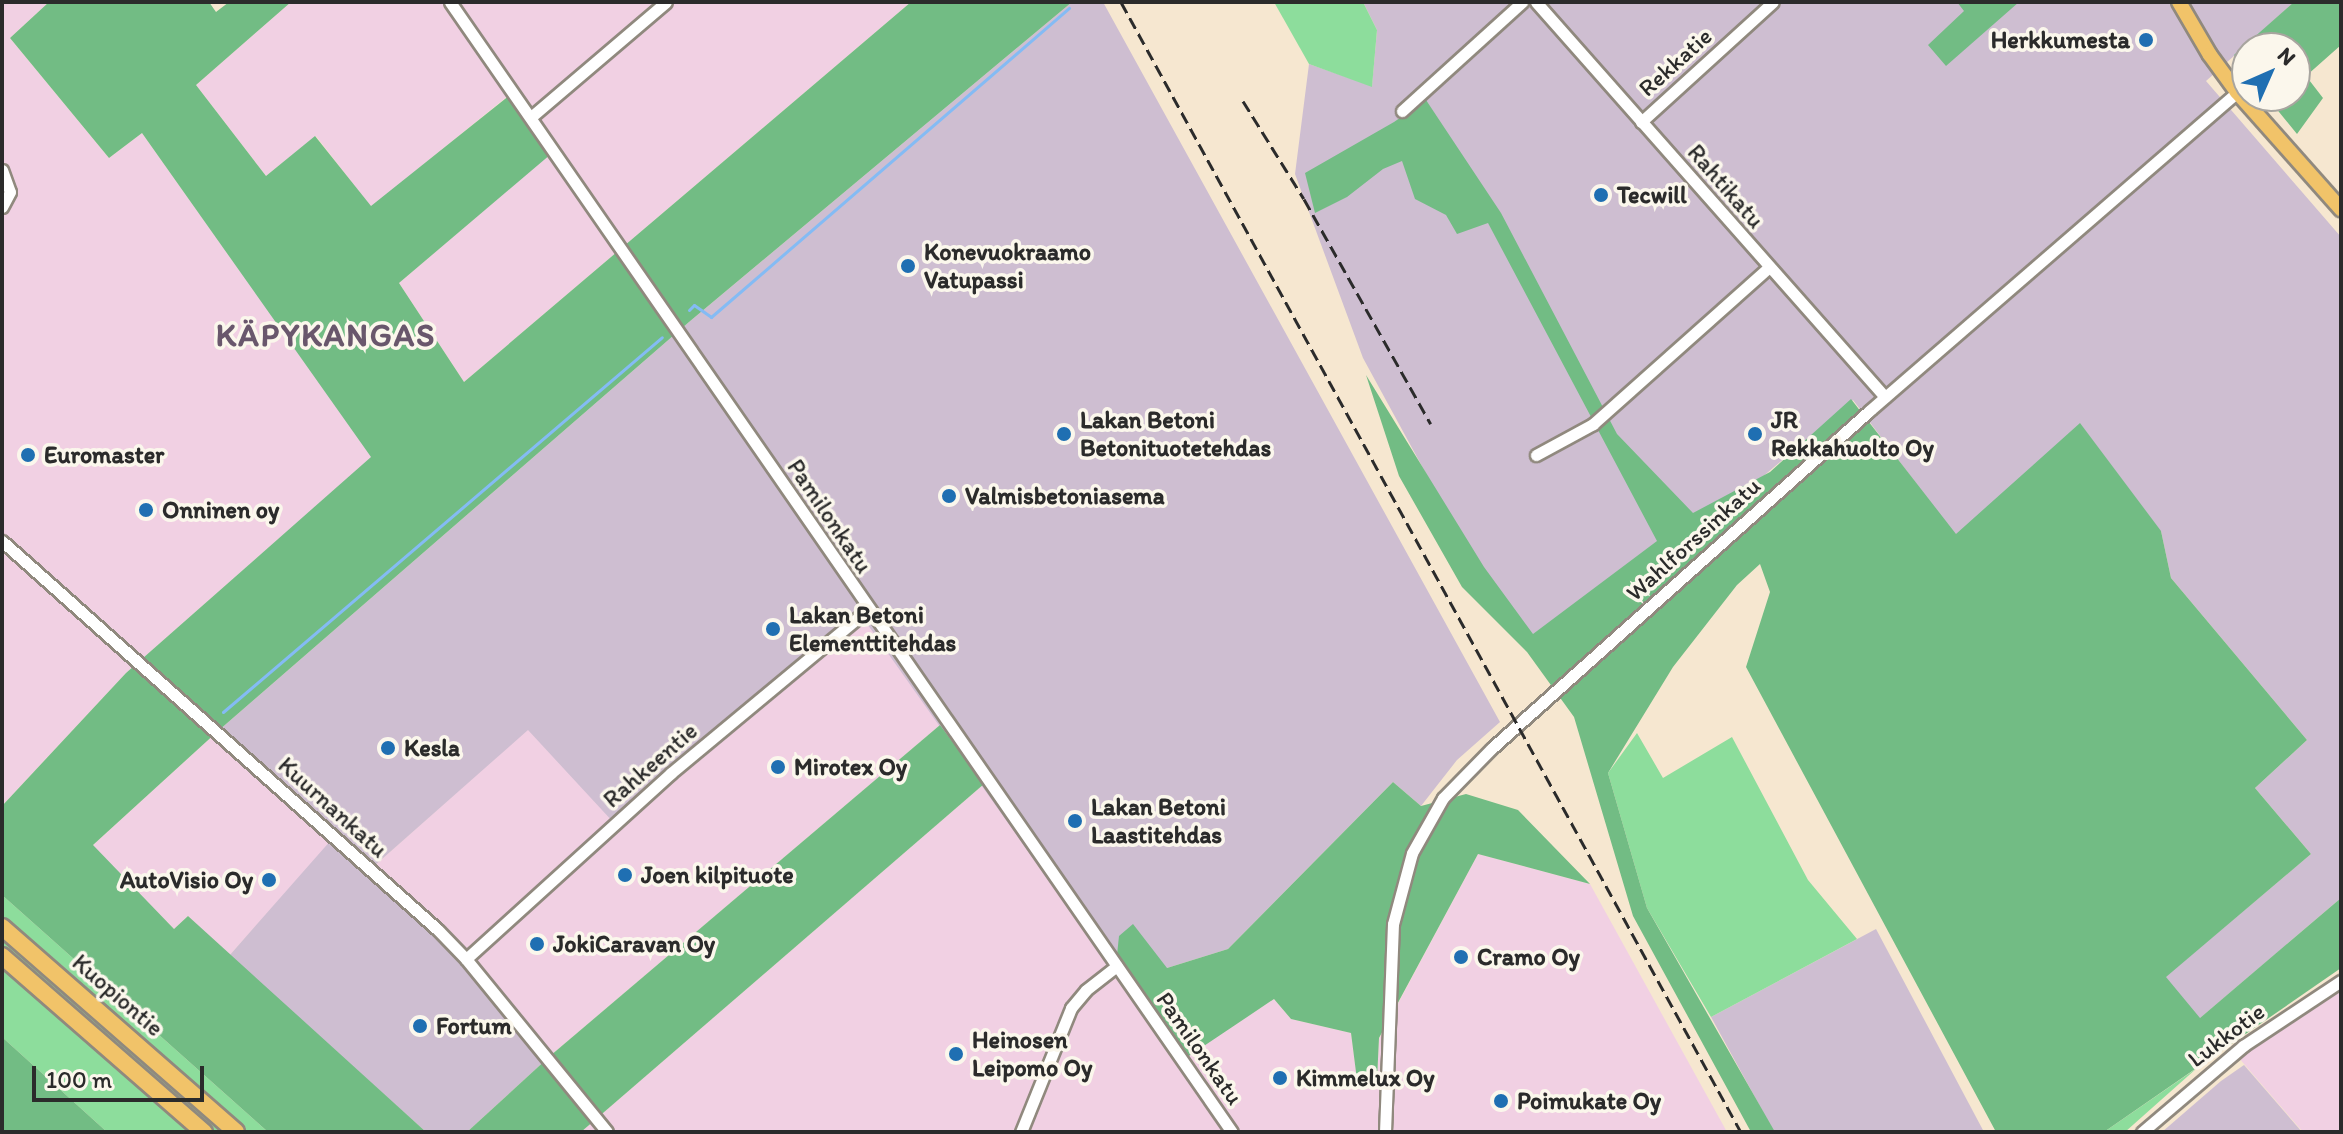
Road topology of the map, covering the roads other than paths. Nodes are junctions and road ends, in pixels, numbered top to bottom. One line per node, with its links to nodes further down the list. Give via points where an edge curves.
1 (450, 2): 11 (street, Pamilonkatu)
2 (666, 2): 11 (street)
3 (1522, 2): 9 (street)
4 (1536, 2): 12 (street, Rahtikatu)
5 (1773, 2): 12 (street, Rekkatie)
6 (2179, 2): 7 (main road)
7 (2231, 84)
8 (2231, 97): 17 (street, Wahlforssinkatu)
9 (1402, 111)
10 (2255, 112): 15 (main road)
11 (531, 117): 20 (street, Pamilonkatu)
12 (1641, 122): 16 (street, Rahtikatu)
13 (2, 170): 14 (street, via 10,192)
14 (2, 207)
15 (2341, 209)
16 (1768, 268): 17 (street, Rahtikatu); 18 (street, via 1593,424)
17 (1885, 397): 31 (street, Wahlforssinkatu, via 1483,756 1433,813 1412,853 1393,924)
18 (1536, 455)
19 (2, 541): 23 (street, Kuurnankatu)
20 (867, 610): 23 (street, Rahkeentie, via 671,773); 24 (street, Pamilonkatu)
21 (2, 927): 27 (highway, Kuopiontie)
22 (2, 956): 26 (highway, Kuopiontie)
23 (466, 959): 28 (street, Kuurnankatu)
24 (1117, 966): 29 (street, via 1071,1008); 30 (street, Pamilonkatu)
25 (2341, 981): 32 (street, Lukkotie, via 2243,1046)
26 (204, 1132)
27 (236, 1132)
28 (607, 1132)
29 (1021, 1132)
30 (1232, 1132)
31 (1385, 1132)
32 (2142, 1132)

